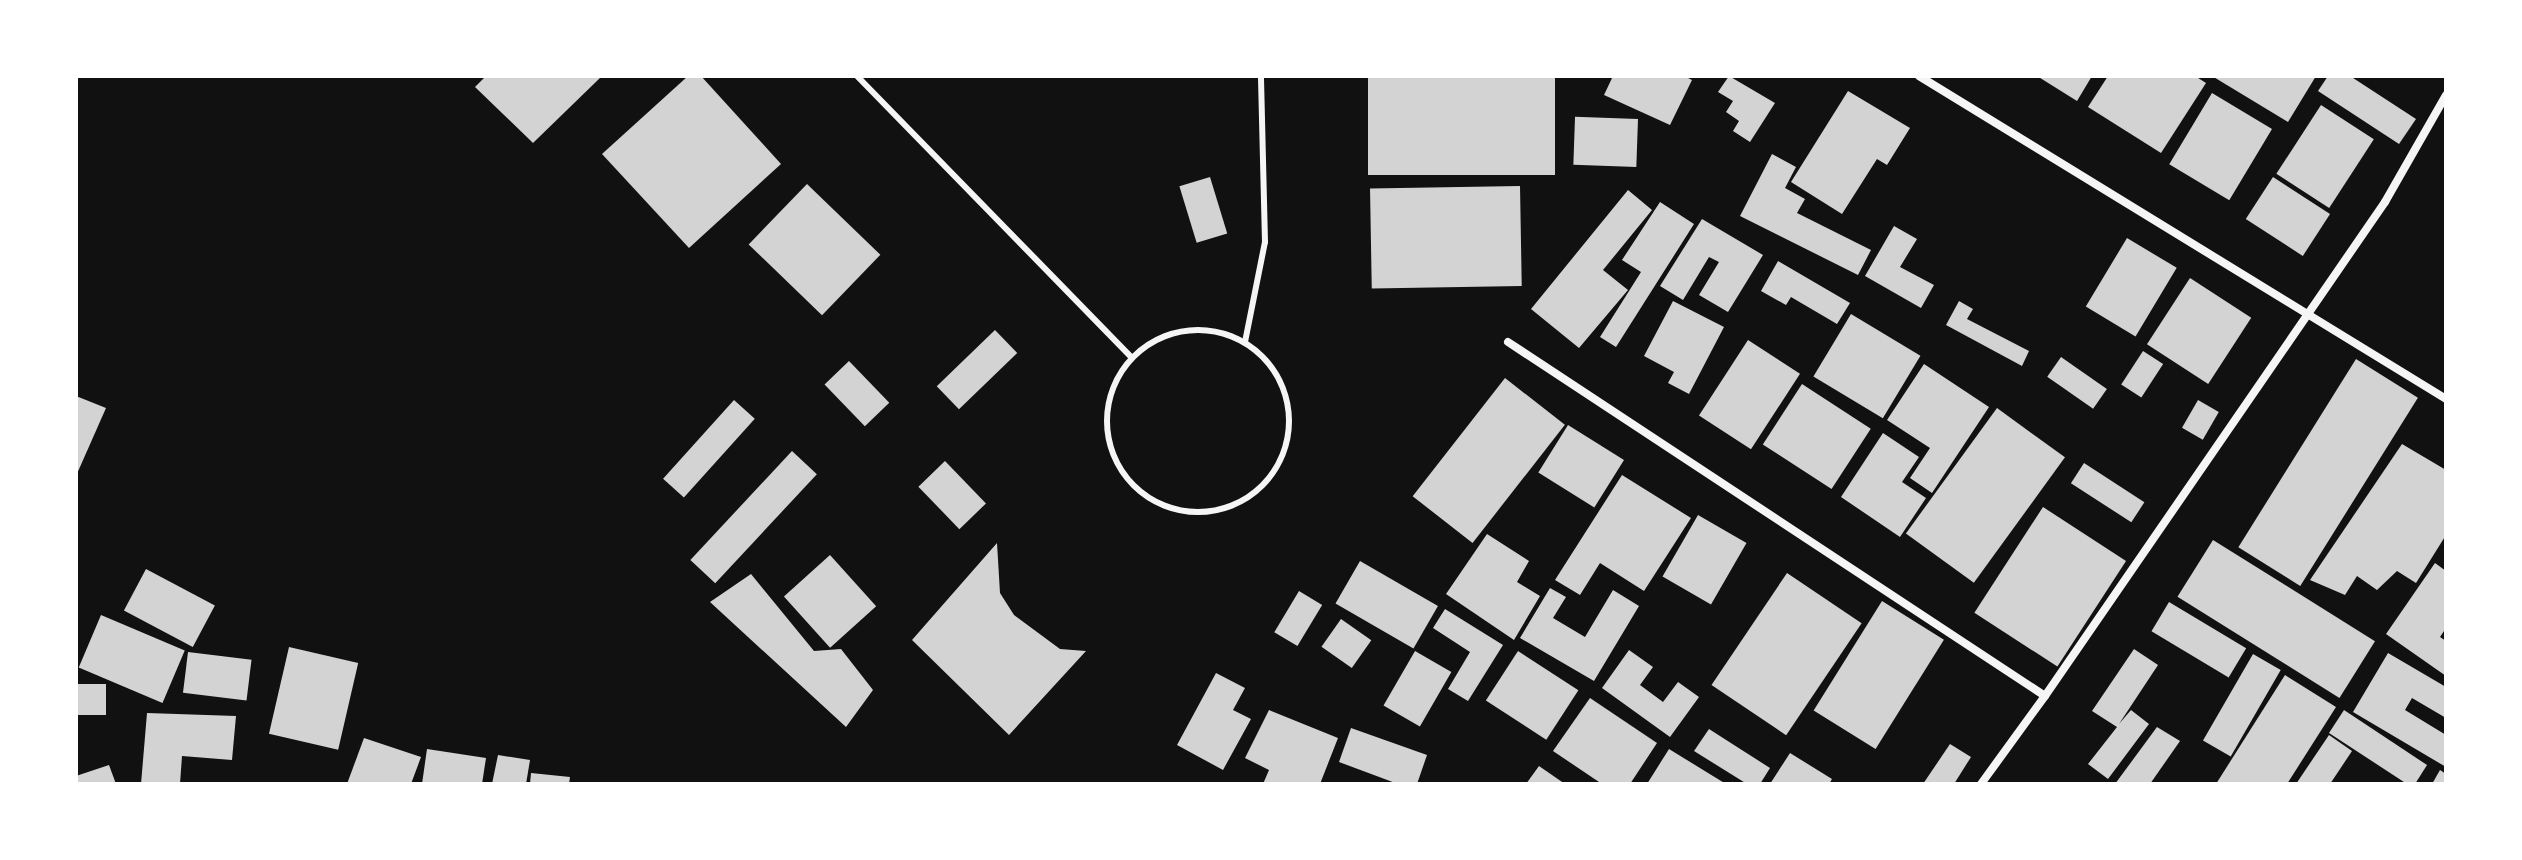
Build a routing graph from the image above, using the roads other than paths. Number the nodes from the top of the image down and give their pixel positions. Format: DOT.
graph roads {
  1 [pos="857,76"];
  2 [pos="1261,76"];
  3 [pos="1919,76"];
  4 [pos="2446,95"];
  5 [pos="2308,314"];
  6 [pos="1245,342"];
  7 [pos="1508,342"];
  8 [pos="1131,357"];
  9 [pos="2446,399"];
  10 [pos="2045,696"];
  11 [pos="1981,784"];
  1 -- 8 [label="lane"];
  2 -- 6 [label="lane"];
  3 -- 5 [label="street"];
  4 -- 5 [label="street"];
  5 -- 9 [label="street"];
  5 -- 10 [label="street"];
  6 -- 8 [label="lane"];
  6 -- 8 [label="lane"];
  7 -- 10 [label="street"];
  10 -- 11 [label="street"];
}
